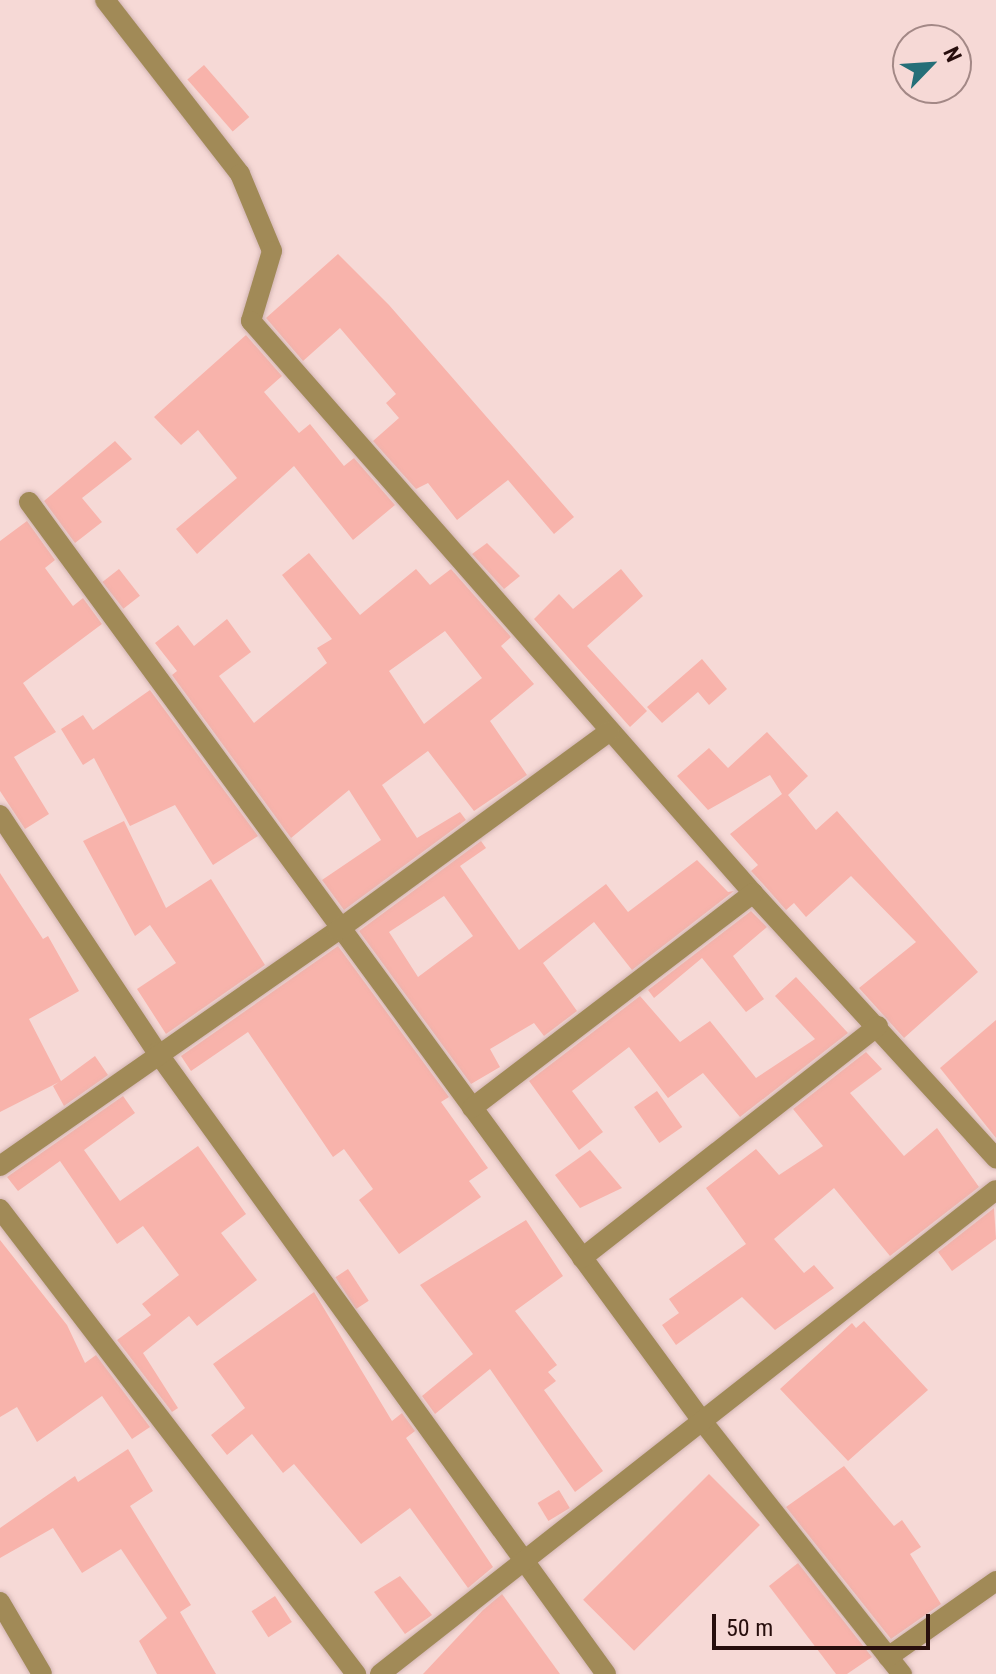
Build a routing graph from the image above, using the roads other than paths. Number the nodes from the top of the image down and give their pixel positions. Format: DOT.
graph roads {
  1 [pos="105,0"];
  2 [pos="29,502"];
  3 [pos="610,731"];
  4 [pos="0,815"];
  5 [pos="753,893"];
  6 [pos="338,930"];
  7 [pos="878,1026"];
  8 [pos="157,1052"];
  9 [pos="472,1108"];
  10 [pos="996,1158"];
  11 [pos="0,1166"];
  12 [pos="996,1190"];
  13 [pos="0,1209"];
  14 [pos="582,1258"];
  15 [pos="702,1421"];
  16 [pos="524,1561"];
  17 [pos="996,1581"];
  18 [pos="0,1602"];
  19 [pos="888,1657"];
  20 [pos="42,1674"];
  21 [pos="356,1674"];
  22 [pos="380,1674"];
  23 [pos="606,1674"];
  24 [pos="902,1674"];
  1 -- 3 [label="street"];
  2 -- 6 [label="street"];
  3 -- 5 [label="street"];
  3 -- 6 [label="street"];
  4 -- 8 [label="street"];
  5 -- 7 [label="street"];
  5 -- 9 [label="street"];
  6 -- 8 [label="street"];
  6 -- 9 [label="street"];
  7 -- 10 [label="street"];
  7 -- 14 [label="street"];
  8 -- 11 [label="street"];
  8 -- 16 [label="street"];
  9 -- 14 [label="street"];
  12 -- 15 [label="street"];
  13 -- 21 [label="street"];
  14 -- 15 [label="street"];
  15 -- 16 [label="street"];
  15 -- 19 [label="street"];
  16 -- 22 [label="street"];
  16 -- 23 [label="street"];
  17 -- 19 [label="street"];
  18 -- 20 [label="street"];
  19 -- 24 [label="street"];
}
